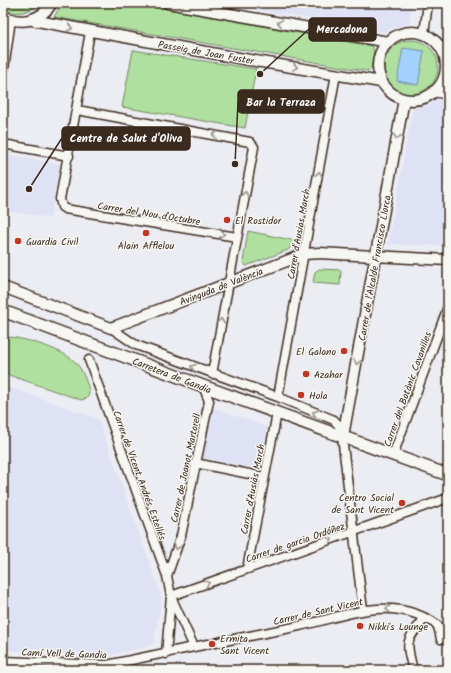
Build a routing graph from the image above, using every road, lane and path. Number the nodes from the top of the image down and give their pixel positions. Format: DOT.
graph roads {
  1 [pos="52,3"];
  2 [pos="168,3"];
  3 [pos="428,3"];
  4 [pos="6,17"];
  5 [pos="32,20"];
  6 [pos="90,32"];
  7 [pos="424,34"];
  8 [pos="388,42"];
  9 [pos="445,53"];
  10 [pos="3,69"];
  11 [pos="336,74"];
  12 [pos="381,82"];
  13 [pos="434,91"];
  14 [pos="448,94"];
  15 [pos="404,99"];
  16 [pos="77,110"];
  17 [pos="3,144"];
  18 [pos="69,156"];
  19 [pos="237,237"];
  20 [pos="305,254"];
  21 [pos="376,256"];
  22 [pos="448,260"];
  23 [pos="228,283"];
  24 [pos="3,287"];
  25 [pos="448,308"];
  26 [pos="3,311"];
  27 [pos="110,328"];
  28 [pos="89,360"];
  29 [pos="212,374"];
  30 [pos="203,386"];
  31 [pos="278,397"];
  32 [pos="278,413"];
  33 [pos="343,429"];
  34 [pos="393,455"];
  35 [pos="195,463"];
  36 [pos="448,475"];
  37 [pos="264,477"];
  38 [pos="448,498"];
  39 [pos="354,532"];
  40 [pos="247,569"];
  41 [pos="167,576"];
  42 [pos="171,596"];
  43 [pos="363,610"];
  44 [pos="425,618"];
  45 [pos="442,639"];
  46 [pos="194,647"];
  47 [pos="166,654"];
  48 [pos="3,661"];
  49 [pos="413,670"];
  1 -- 5 [label="street"];
  8 -- 2 [label="street, one-way"];
  3 -- 7 [label="street"];
  4 -- 5 [label="street, Passeig de Joan Fuster"];
  4 -- 10 [label="street"];
  5 -- 6 [label="street, Passeig de Joan Fuster, one-way"];
  6 -- 11 [label="street, Passeig de Joan Fuster, one-way"];
  6 -- 16 [label="street"];
  7 -- 8 [label="street"];
  7 -- 9 [label="street"];
  8 -- 12 [label="street"];
  9 -- 13 [label="street"];
  11 -- 12 [label="street, Passeig de Joan Fuster"];
  20 -- 11 [label="street, Carrer d'Ausias March, one-way"];
  12 -- 15 [label="street"];
  13 -- 14 [label="street"];
  13 -- 15 [label="street"];
  15 -- 21 [label="street, Carrer de l'Alcalde Francisco Llorca, one-way"];
  16 -- 18 [label="street"];
  19 -- 16 [label="street, one-way"];
  17 -- 18 [label="street"];
  18 -- 19 [label="street, Carrer del Nou d'Octubre, one-way"];
  19 -- 23 [label="street"];
  20 -- 21 [label="street, Avinguda de València"];
  20 -- 23 [label="street, Avinguda de València"];
  20 -- 31 [label="street, Carrer d'Ausias March"];
  21 -- 22 [label="street, Avinguda de València"];
  21 -- 33 [label="street, Carrer de l'Alcalde Francisco Llorca, one-way"];
  23 -- 27 [label="street, Avinguda de València"];
  29 -- 23 [label="street, one-way"];
  24 -- 27 [label="street"];
  25 -- 34 [label="street, Carrer del Botànic Cavanilles"];
  26 -- 30 [label="main road, Carretera de Gandia"];
  29 -- 27 [label="street, Carretera de Gandia, one-way"];
  28 -- 41 [label="street, Carrer de Vicent Andrés Estellés"];
  29 -- 31 [label="street, Carretera de Gandia"];
  30 -- 32 [label="main road, Carretera de Gandia"];
  30 -- 35 [label="street, Carrer de Joanot Martorell"];
  33 -- 31 [label="street, Carretera de Gandia, one-way"];
  32 -- 33 [label="main road, Carretera de Gandia"];
  32 -- 37 [label="street, Carrer d'Ausiàs March"];
  33 -- 34 [label="main road, Carretera de Gandia"];
  33 -- 39 [label="street"];
  34 -- 36 [label="main road, Carretera de Gandia"];
  35 -- 37 [label="street"];
  35 -- 41 [label="street, Carrer de Joanot Martorell, one-way"];
  37 -- 40 [label="street, Carrer d'Ausiàs March"];
  38 -- 39 [label="street, Carrer de garcia Ordóñez"];
  40 -- 39 [label="street, Carrer de garcia Ordóñez, one-way"];
  39 -- 43 [label="street"];
  42 -- 40 [label="street, Carrer de garcia Ordóñez, one-way"];
  41 -- 42 [label="street, Carrer de Vicent Andrés Estellés"];
  42 -- 46 [label="street, Carrer de Vicent Andrés Estellés"];
  42 -- 47 [label="street, Carrer de Vicent Andrés Estellés"];
  44 -- 43 [label="street, Carrer de Sant Vicent, one-way"];
  43 -- 46 [label="street, Carrer de Sant Vicent"];
  44 -- 45 [label="street"];
  44 -- 49 [label="street"];
  46 -- 47 [label="street, Camí Vell de Gandia"];
  47 -- 48 [label="street, Camí Vell de Gandia"];
}
